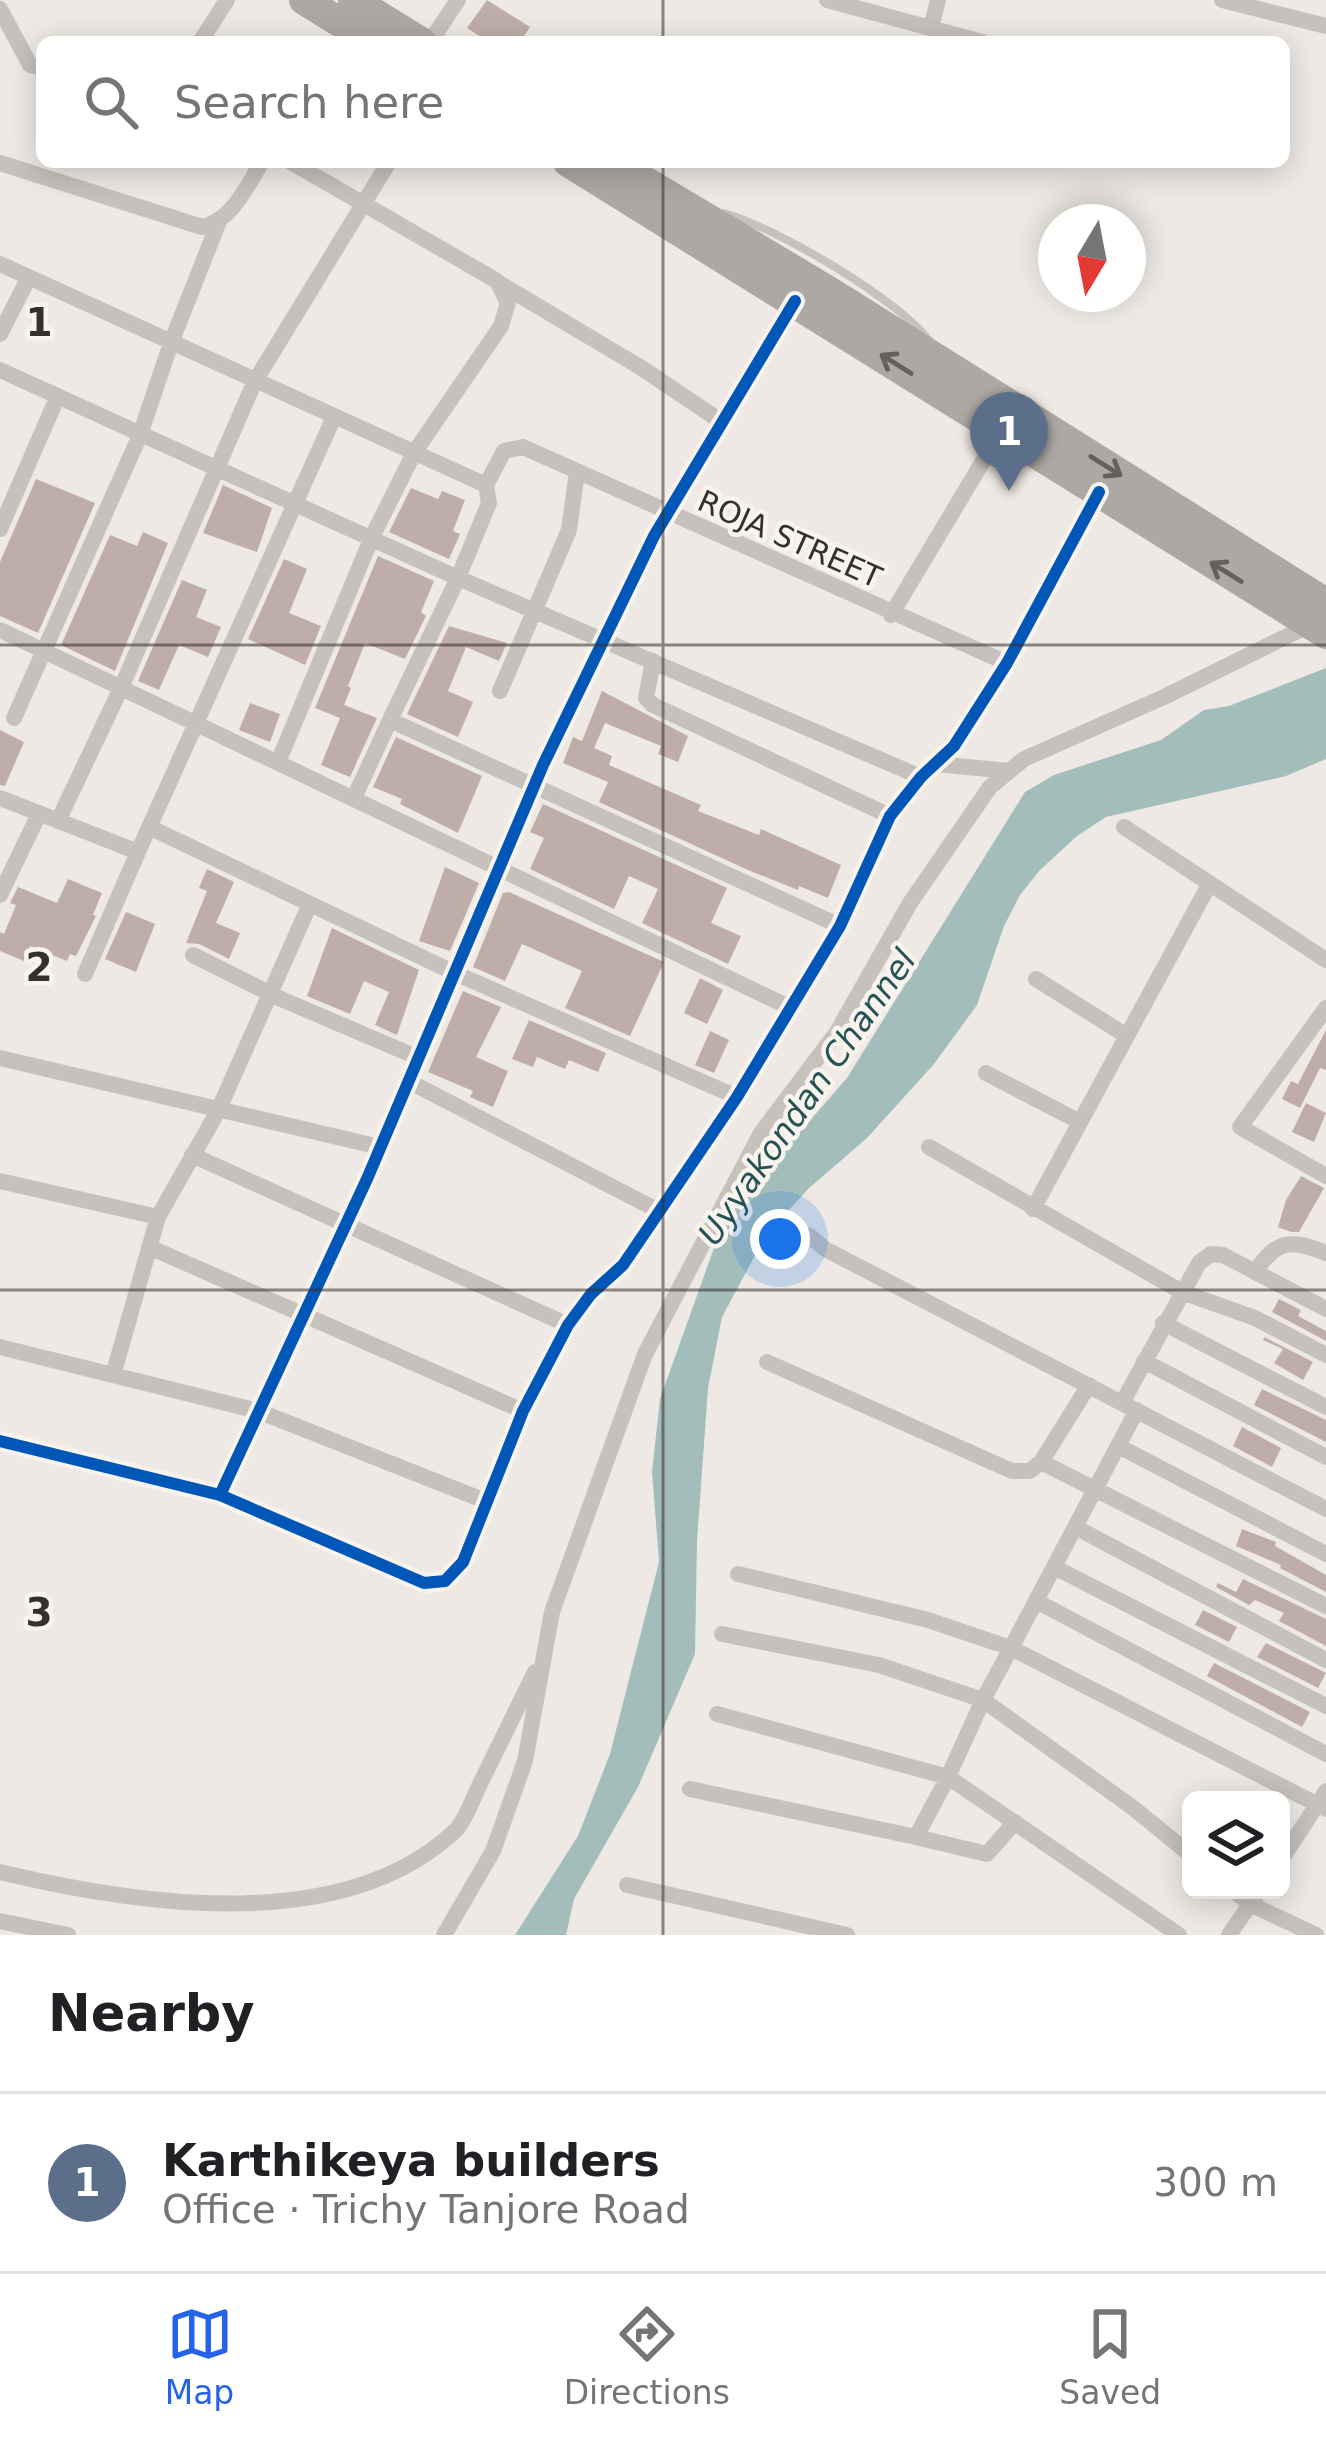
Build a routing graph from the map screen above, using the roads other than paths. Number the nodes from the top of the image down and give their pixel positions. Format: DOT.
graph roads {
  1 [pos="227,0"];
  2 [pos="304,0"];
  3 [pos="353,0"];
  4 [pos="458,0"];
  5 [pos="826,0"];
  6 [pos="938,0"];
  7 [pos="1222,0"];
  8 [pos="1306,0"];
  9 [pos="0,9"];
  10 [pos="1298,19"];
  11 [pos="1326,26"];
  12 [pos="931,28"];
  13 [pos="204,36"];
  14 [pos="362,36"];
  15 [pos="416,36"];
  16 [pos="431,36"];
  17 [pos="960,36"];
  18 [pos="36,66"];
  19 [pos="0,163"];
  20 [pos="258,168"];
  21 [pos="302,168"];
  22 [pos="385,168"];
  23 [pos="578,168"];
  24 [pos="622,168"];
  25 [pos="365,203"];
  26 [pos="218,224"];
  27 [pos="0,264"];
  28 [pos="29,277"];
  29 [pos="497,281"];
  30 [pos="795,302"];
  31 [pos="0,334"];
  32 [pos="171,343"];
  33 [pos="0,370"];
  34 [pos="255,381"];
  35 [pos="57,398"];
  36 [pos="334,417"];
  37 [pos="722,422"];
  38 [pos="1001,431"];
  39 [pos="140,435"];
  40 [pos="413,453"];
  41 [pos="216,470"];
  42 [pos="577,472"];
  43 [pos="486,485"];
  44 [pos="1099,492"];
  45 [pos="293,505"];
  46 [pos="667,513"];
  47 [pos="2,518"];
  48 [pos="372,537"];
  49 [pos="458,578"];
  50 [pos="536,611"];
  51 [pos="891,615"];
  52 [pos="1322,619"];
  53 [pos="0,630"];
  54 [pos="603,640"];
  55 [pos="42,650"];
  56 [pos="653,661"];
  57 [pos="1006,663"];
  58 [pos="122,688"];
  59 [pos="500,692"];
  60 [pos="14,718"];
  61 [pos="390,720"];
  62 [pos="196,724"];
  63 [pos="280,760"];
  64 [pos="935,764"];
  65 [pos="1009,771"];
  66 [pos="921,777"];
  67 [pos="534,786"];
  68 [pos="0,798"];
  69 [pos="354,798"];
  70 [pos="39,814"];
  71 [pos="890,816"];
  72 [pos="58,821"];
  73 [pos="1124,826"];
  74 [pos="149,827"];
  75 [pos="138,852"];
  76 [pos="499,871"];
  77 [pos="1210,883"];
  78 [pos="0,895"];
  79 [pos="309,906"];
  80 [pos="840,926"];
  81 [pos="193,955"];
  82 [pos="1326,960"];
  83 [pos="85,974"];
  84 [pos="457,974"];
  85 [pos="1036,980"];
  86 [pos="270,993"];
  87 [pos="791,1008"];
  88 [pos="1326,1008"];
  89 [pos="1127,1036"];
  90 [pos="0,1058"];
  91 [pos="418,1058"];
  92 [pos="986,1073"];
  93 [pos="409,1081"];
  94 [pos="737,1097"];
  95 [pos="218,1111"];
  96 [pos="1080,1122"];
  97 [pos="380,1147"];
  98 [pos="929,1147"];
  99 [pos="192,1155"];
  100 [pos="1326,1176"];
  101 [pos="0,1181"];
  102 [pos="1033,1209"];
  103 [pos="662,1212"];
  104 [pos="158,1216"];
  105 [pos="345,1227"];
  106 [pos="810,1236"];
  107 [pos="149,1247"];
  108 [pos="1326,1253"];
  109 [pos="1255,1272"];
  110 [pos="1182,1292"];
  111 [pos="1326,1309"];
  112 [pos="302,1315"];
  113 [pos="1163,1323"];
  114 [pos="568,1324"];
  115 [pos="0,1347"];
  116 [pos="1326,1355"];
  117 [pos="1144,1361"];
  118 [pos="767,1362"];
  119 [pos="113,1375"];
  120 [pos="1089,1385"];
  121 [pos="1130,1406"];
  122 [pos="1326,1407"];
  123 [pos="258,1411"];
  124 [pos="523,1411"];
  125 [pos="0,1441"];
  126 [pos="1118,1446"];
  127 [pos="1326,1457"];
  128 [pos="1041,1462"];
  129 [pos="1095,1488"];
  130 [pos="220,1495"];
  131 [pos="488,1502"];
  132 [pos="1326,1509"];
  133 [pos="1075,1527"];
  134 [pos="1326,1554"];
  135 [pos="1054,1568"];
  136 [pos="738,1574"];
  137 [pos="1036,1601"];
  138 [pos="1326,1606"];
  139 [pos="722,1634"];
  140 [pos="1011,1648"];
  141 [pos="546,1650"];
  142 [pos="1326,1660"];
  143 [pos="983,1700"];
  144 [pos="1326,1706"];
  145 [pos="717,1714"];
  146 [pos="1326,1754"];
  147 [pos="948,1777"];
  148 [pos="689,1789"];
  149 [pos="1324,1802"];
  150 [pos="1015,1822"];
  151 [pos="916,1837"];
  152 [pos="1182,1848"];
  153 [pos="1290,1848"];
  154 [pos="0,1871"];
  155 [pos="627,1885"];
  156 [pos="1254,1899"];
  157 [pos="1258,1899"];
  158 [pos="0,1921"];
  159 [pos="68,1935"];
  160 [pos="444,1935"];
  161 [pos="847,1935"];
  162 [pos="1179,1935"];
  163 [pos="1229,1935"];
  164 [pos="1316,1935"];
  1 -- 13 [label="street"];
  2 -- 14 [label="highway"];
  3 -- 15 [label="highway"];
  4 -- 16 [label="street"];
  5 -- 12 [label="street"];
  6 -- 12 [label="street"];
  7 -- 10 [label="street"];
  8 -- 10 [label="street"];
  9 -- 18 [label="street"];
  10 -- 11 [label="street"];
  12 -- 17 [label="street"];
  19 -- 26 [label="street"];
  20 -- 26 [label="street"];
  21 -- 25 [label="street"];
  22 -- 25 [label="street"];
  23 -- 30 [label="highway"];
  24 -- 52 [label="highway, one-way"];
  25 -- 29 [label="street"];
  25 -- 34 [label="street"];
  26 -- 32 [label="street"];
  27 -- 28 [label="street"];
  28 -- 31 [label="street"];
  28 -- 32 [label="street"];
  29 -- 37 [label="street"];
  29 -- 40 [label="street"];
  30 -- 37 [label="street"];
  38 -- 30 [label="highway, one-way"];
  32 -- 34 [label="street"];
  32 -- 39 [label="street"];
  33 -- 35 [label="street"];
  34 -- 36 [label="street"];
  34 -- 41 [label="street"];
  35 -- 39 [label="street"];
  35 -- 47 [label="street"];
  36 -- 40 [label="street"];
  36 -- 45 [label="street"];
  37 -- 46 [label="street"];
  38 -- 44 [label="highway"];
  38 -- 51 [label="street"];
  39 -- 41 [label="street"];
  39 -- 55 [label="street"];
  40 -- 43 [label="street"];
  40 -- 48 [label="street"];
  41 -- 45 [label="street"];
  41 -- 58 [label="street"];
  42 -- 43 [label="street, ROJA STREET"];
  42 -- 46 [label="street, ROJA STREET"];
  42 -- 50 [label="street"];
  43 -- 49 [label="street"];
  52 -- 44 [label="highway, one-way"];
  44 -- 57 [label="street"];
  45 -- 48 [label="street"];
  45 -- 62 [label="street"];
  46 -- 51 [label="street, ROJA STREET"];
  46 -- 54 [label="street"];
  48 -- 49 [label="street"];
  48 -- 63 [label="street"];
  49 -- 50 [label="street"];
  49 -- 61 [label="street"];
  50 -- 54 [label="street"];
  50 -- 59 [label="street"];
  51 -- 57 [label="street, ROJA STREET"];
  52 -- 65 [label="street"];
  53 -- 55 [label="street"];
  54 -- 56 [label="street"];
  54 -- 67 [label="street"];
  55 -- 58 [label="street"];
  55 -- 60 [label="street"];
  56 -- 66 [label="street"];
  56 -- 71 [label="street"];
  57 -- 64 [label="street"];
  58 -- 62 [label="street"];
  58 -- 72 [label="street"];
  61 -- 67 [label="street"];
  61 -- 69 [label="street"];
  62 -- 63 [label="street"];
  62 -- 74 [label="street"];
  63 -- 69 [label="street"];
  64 -- 65 [label="street"];
  64 -- 66 [label="street"];
  65 -- 141 [label="street"];
  66 -- 71 [label="street"];
  67 -- 76 [label="street"];
  67 -- 80 [label="street"];
  68 -- 70 [label="street"];
  69 -- 76 [label="street"];
  70 -- 72 [label="street"];
  70 -- 78 [label="street"];
  71 -- 80 [label="street"];
  72 -- 75 [label="street"];
  73 -- 77 [label="street"];
  74 -- 75 [label="street"];
  74 -- 79 [label="street"];
  75 -- 83 [label="street"];
  76 -- 84 [label="street"];
  76 -- 87 [label="street"];
  77 -- 82 [label="street"];
  77 -- 89 [label="street"];
  79 -- 84 [label="street"];
  79 -- 86 [label="street"];
  80 -- 87 [label="street"];
  81 -- 86 [label="street"];
  84 -- 91 [label="street"];
  84 -- 94 [label="street"];
  85 -- 89 [label="street"];
  86 -- 91 [label="street"];
  86 -- 95 [label="street"];
  87 -- 94 [label="street"];
  88 -- 100 [label="street"];
  89 -- 96 [label="street"];
  90 -- 95 [label="street"];
  91 -- 93 [label="street"];
  92 -- 96 [label="street"];
  93 -- 97 [label="street"];
  93 -- 103 [label="street"];
  94 -- 103 [label="street"];
  95 -- 97 [label="street"];
  95 -- 99 [label="street"];
  96 -- 102 [label="street"];
  97 -- 105 [label="street"];
  98 -- 102 [label="street"];
  99 -- 104 [label="street"];
  99 -- 105 [label="street"];
  101 -- 104 [label="street"];
  102 -- 110 [label="street"];
  103 -- 114 [label="street"];
  104 -- 107 [label="street"];
  105 -- 112 [label="street"];
  105 -- 114 [label="street"];
  106 -- 120 [label="street"];
  107 -- 112 [label="street"];
  107 -- 119 [label="street"];
  108 -- 109 [label="street"];
  109 -- 110 [label="street"];
  109 -- 111 [label="street"];
  110 -- 113 [label="street"];
  110 -- 116 [label="street"];
  112 -- 123 [label="street"];
  112 -- 124 [label="street"];
  113 -- 117 [label="street"];
  113 -- 122 [label="street"];
  114 -- 124 [label="street"];
  115 -- 119 [label="street"];
  117 -- 121 [label="street"];
  117 -- 127 [label="street"];
  118 -- 128 [label="street"];
  119 -- 123 [label="street"];
  120 -- 121 [label="street"];
  120 -- 128 [label="street"];
  121 -- 126 [label="street"];
  121 -- 132 [label="street"];
  123 -- 130 [label="street"];
  123 -- 131 [label="street"];
  124 -- 131 [label="street"];
  125 -- 130 [label="street"];
  126 -- 129 [label="street"];
  126 -- 134 [label="street"];
  128 -- 129 [label="street"];
  129 -- 133 [label="street"];
  129 -- 138 [label="street"];
  130 -- 131 [label="street"];
  133 -- 135 [label="street"];
  133 -- 142 [label="street"];
  135 -- 137 [label="street"];
  135 -- 144 [label="street"];
  136 -- 140 [label="street"];
  137 -- 140 [label="street"];
  137 -- 146 [label="street"];
  139 -- 143 [label="street"];
  140 -- 143 [label="street"];
  140 -- 149 [label="street"];
  141 -- 154 [label="street"];
  141 -- 160 [label="street"];
  143 -- 147 [label="street"];
  143 -- 152 [label="street"];
  145 -- 147 [label="street"];
  147 -- 150 [label="street"];
  147 -- 151 [label="street"];
  148 -- 151 [label="street"];
  149 -- 153 [label="street"];
  150 -- 151 [label="street"];
  150 -- 162 [label="street"];
  155 -- 161 [label="street"];
  156 -- 163 [label="street"];
  157 -- 164 [label="street"];
  158 -- 159 [label="street"];
}
